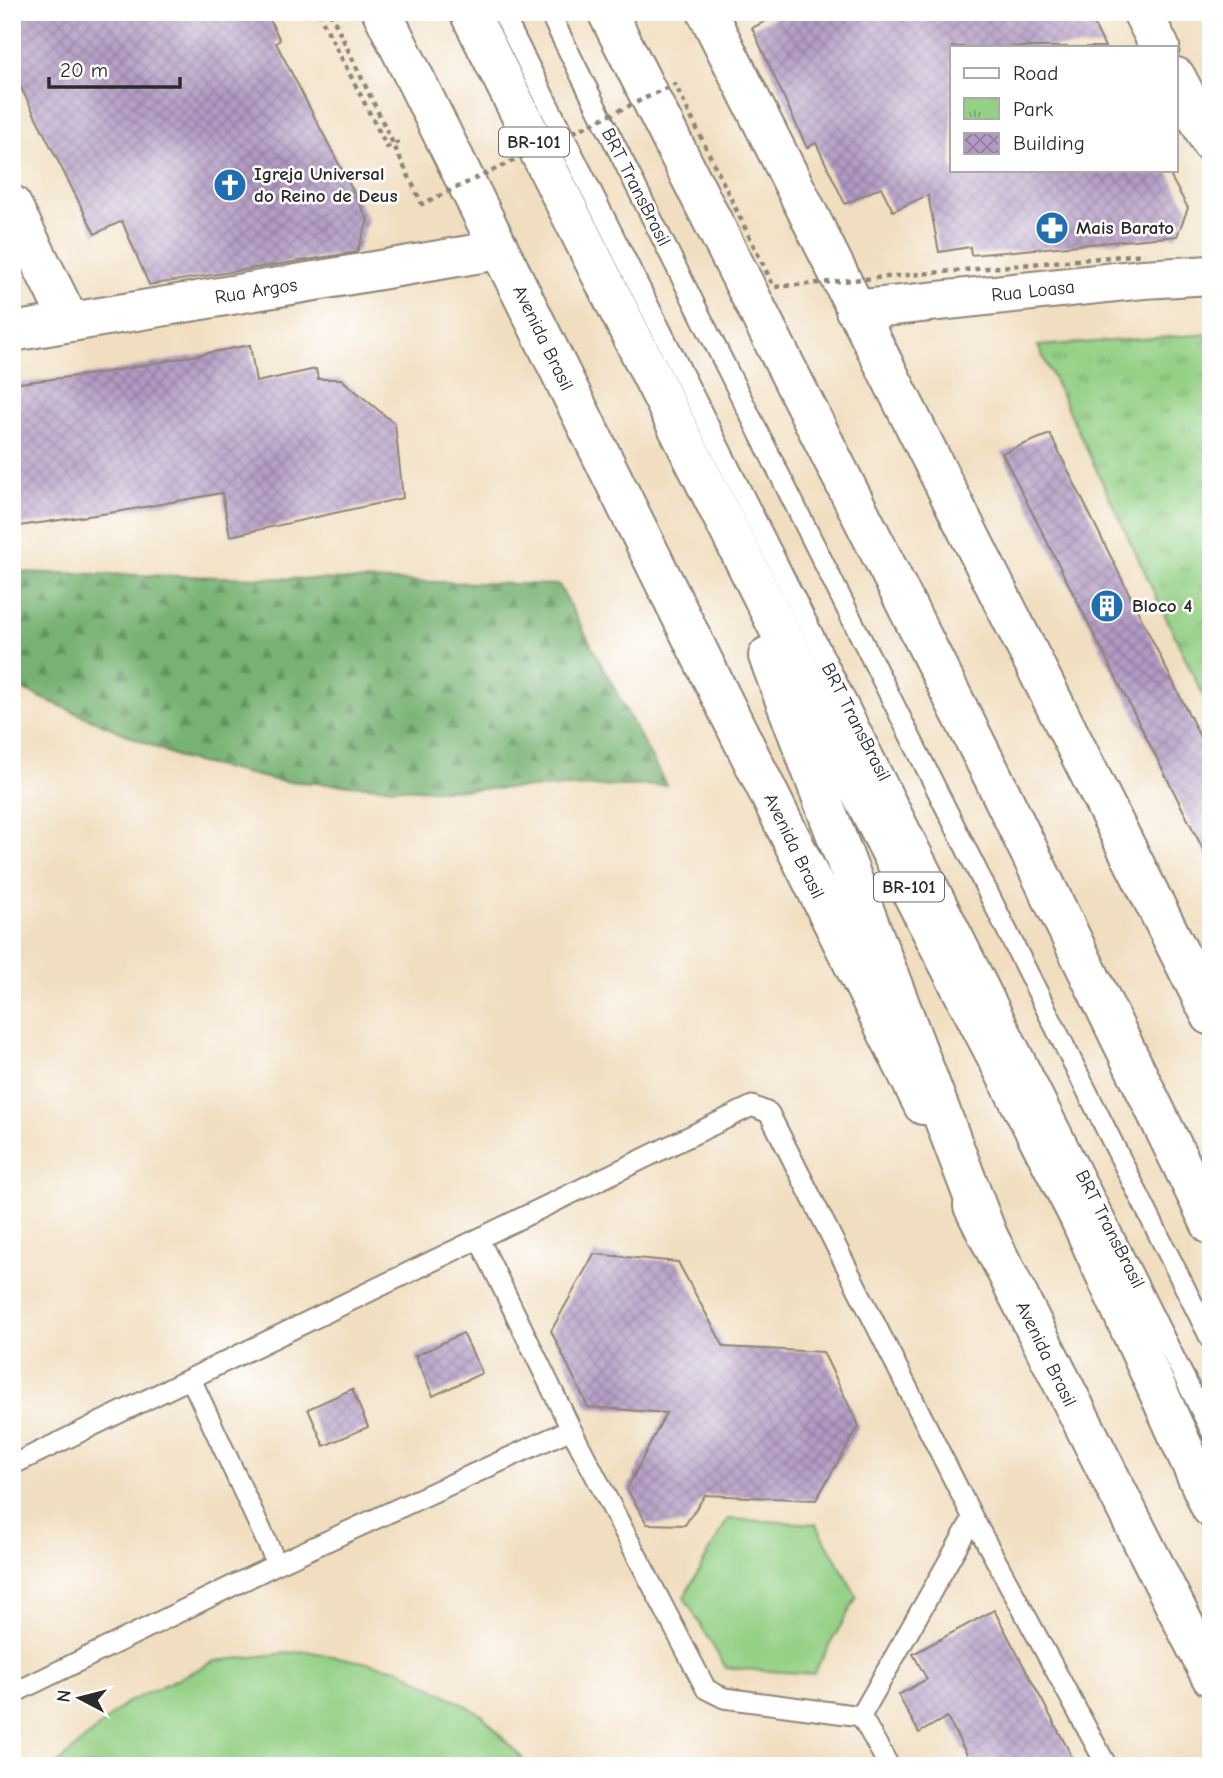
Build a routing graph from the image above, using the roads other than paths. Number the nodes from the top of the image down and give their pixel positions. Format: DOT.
graph roads {
  1 [pos="382,12"];
  2 [pos="469,12"];
  3 [pos="502,12"];
  4 [pos="549,12"];
  5 [pos="607,12"];
  6 [pos="707,12"];
  7 [pos="1142,12"];
  8 [pos="1159,46"];
  9 [pos="1178,81"];
  10 [pos="1211,143"];
  11 [pos="12,205"];
  12 [pos="499,250"];
  13 [pos="1211,275"];
  14 [pos="855,310"];
  15 [pos="70,322"];
  16 [pos="12,332"];
  17 [pos="695,461"];
  18 [pos="1211,1016"];
  19 [pos="1211,1225"];
  20 [pos="988,1236"];
  21 [pos="479,1239"];
  22 [pos="1211,1340"];
  23 [pos="191,1378"];
  24 [pos="571,1429"];
  25 [pos="1211,1431"];
  26 [pos="12,1465"];
  27 [pos="1211,1508"];
  28 [pos="973,1518"];
  29 [pos="277,1564"];
  30 [pos="1211,1677"];
  31 [pos="12,1694"];
  32 [pos="860,1716"];
  33 [pos="889,1766"];
  34 [pos="1107,1766"];
  1 -- 12 [label="main road, Avenida Brasil"];
  2 -- 17 [label="main road, BR-101"];
  3 -- 25 [label="lane, BRT TransBrasil"];
  4 -- 22 [label="lane, BRT TransBrasil"];
  5 -- 19 [label="main road"];
  6 -- 14 [label="main road"];
  7 -- 8 [label="main road"];
  9 -- 10 [label="main road"];
  11 -- 15 [label="main road"];
  12 -- 15 [label="main road, Rua Argos"];
  12 -- 20 [label="main road, Avenida Brasil"];
  13 -- 14 [label="main road, Rua Loasa"];
  14 -- 18 [label="main road"];
  15 -- 16 [label="main road, Rua Argos"];
  17 -- 20 [label="main road"];
  17 -- 27 [label="main road, BR-101"];
  20 -- 30 [label="main road, Avenida Brasil"];
  21 -- 23 [label="lane"];
  21 -- 24 [label="lane"];
  21 -- 28 [label="lane"];
  23 -- 26 [label="lane"];
  23 -- 29 [label="lane"];
  24 -- 29 [label="lane"];
  24 -- 32 [label="lane"];
  28 -- 32 [label="lane"];
  28 -- 34 [label="lane"];
  29 -- 31 [label="lane"];
  32 -- 33 [label="lane"];
}
